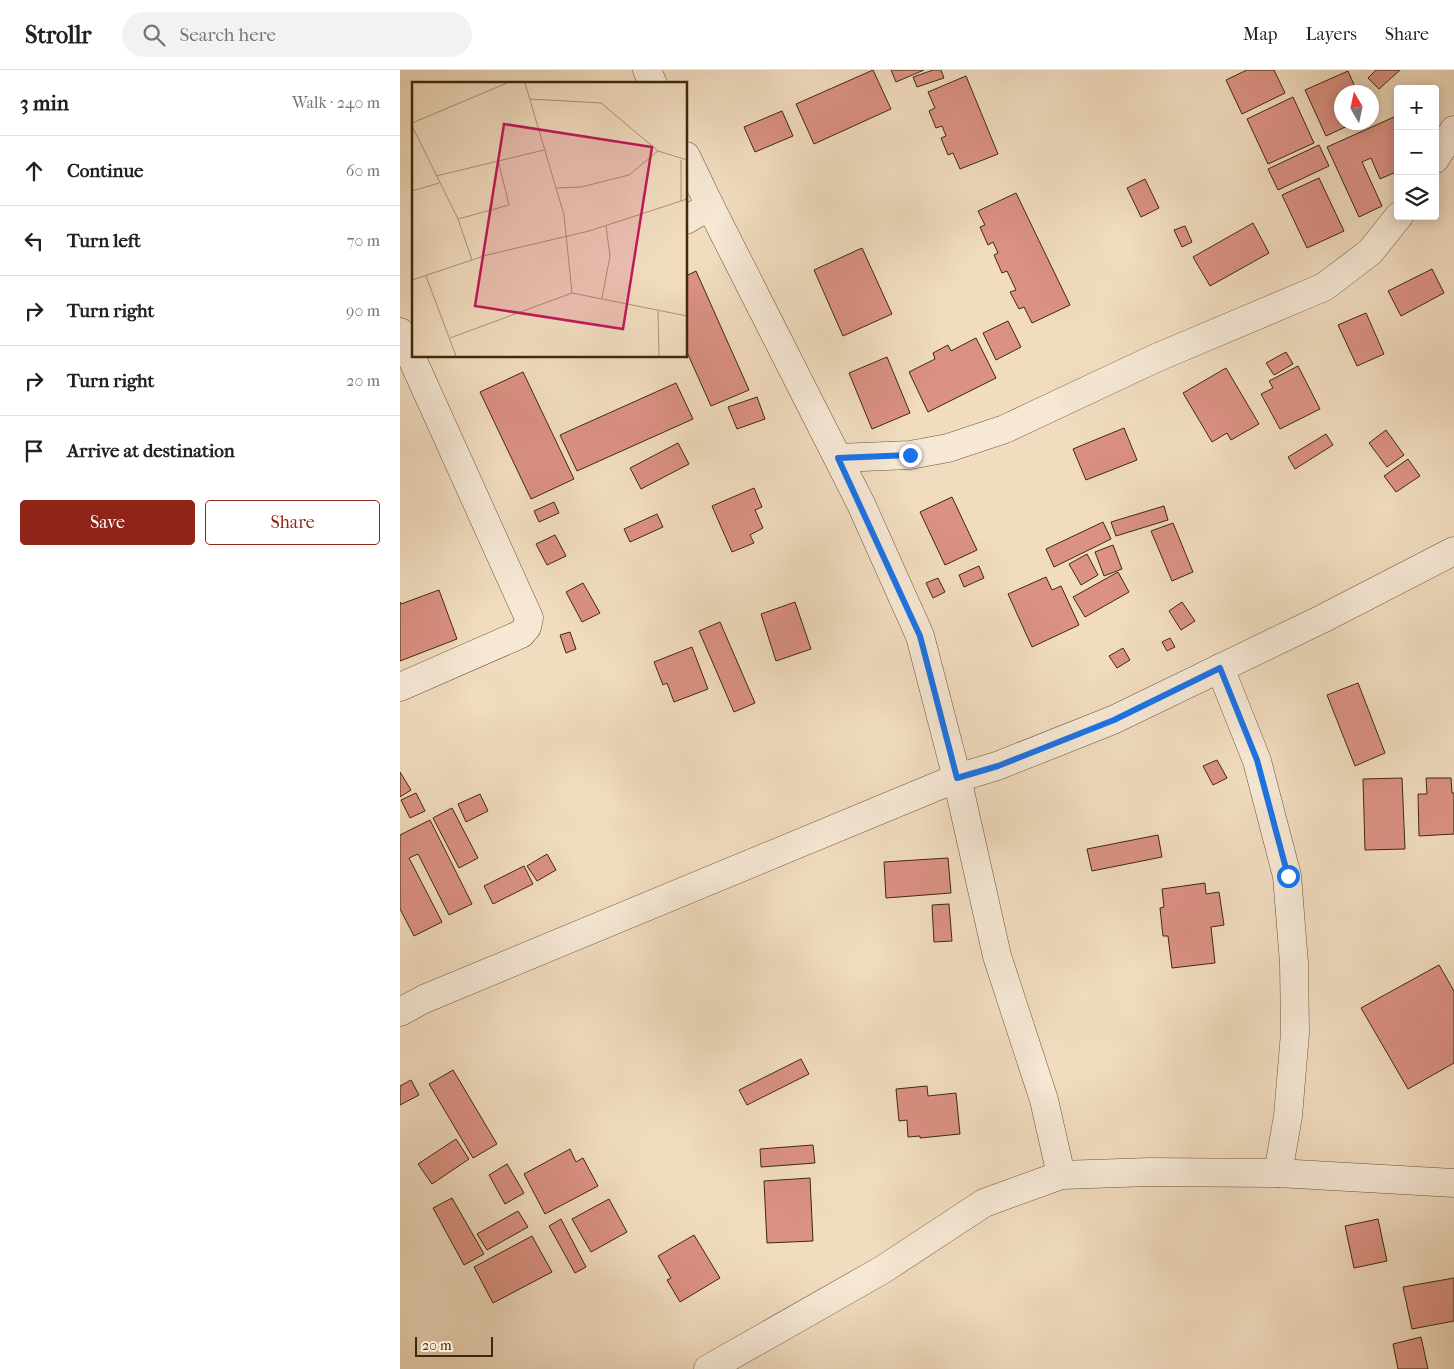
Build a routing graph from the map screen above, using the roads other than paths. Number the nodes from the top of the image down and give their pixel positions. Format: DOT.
graph roads {
  1 [pos="647,70"];
  2 [pos="652,82"];
  3 [pos="1454,130"];
  4 [pos="1439,153"];
  5 [pos="688,160"];
  6 [pos="710,206"];
  7 [pos="688,219"];
  8 [pos="1396,220"];
  9 [pos="400,332"];
  10 [pos="838,458"];
  11 [pos="1454,551"];
  12 [pos="1220,668"];
  13 [pos="400,687"];
  14 [pos="957,778"];
  15 [pos="400,1012"];
  16 [pos="1278,1173"];
  17 [pos="1062,1175"];
  18 [pos="1454,1183"];
  19 [pos="708,1369"];
  1 -- 2 [label="street"];
  3 -- 4 [label="street"];
  5 -- 6 [label="street"];
  6 -- 7 [label="street"];
  6 -- 10 [label="street"];
  8 -- 10 [label="street"];
  9 -- 13 [label="street"];
  10 -- 14 [label="street"];
  11 -- 12 [label="street"];
  12 -- 14 [label="street"];
  12 -- 16 [label="street"];
  14 -- 15 [label="street"];
  14 -- 17 [label="street"];
  16 -- 17 [label="street"];
  16 -- 18 [label="street"];
  17 -- 19 [label="street"];
}
